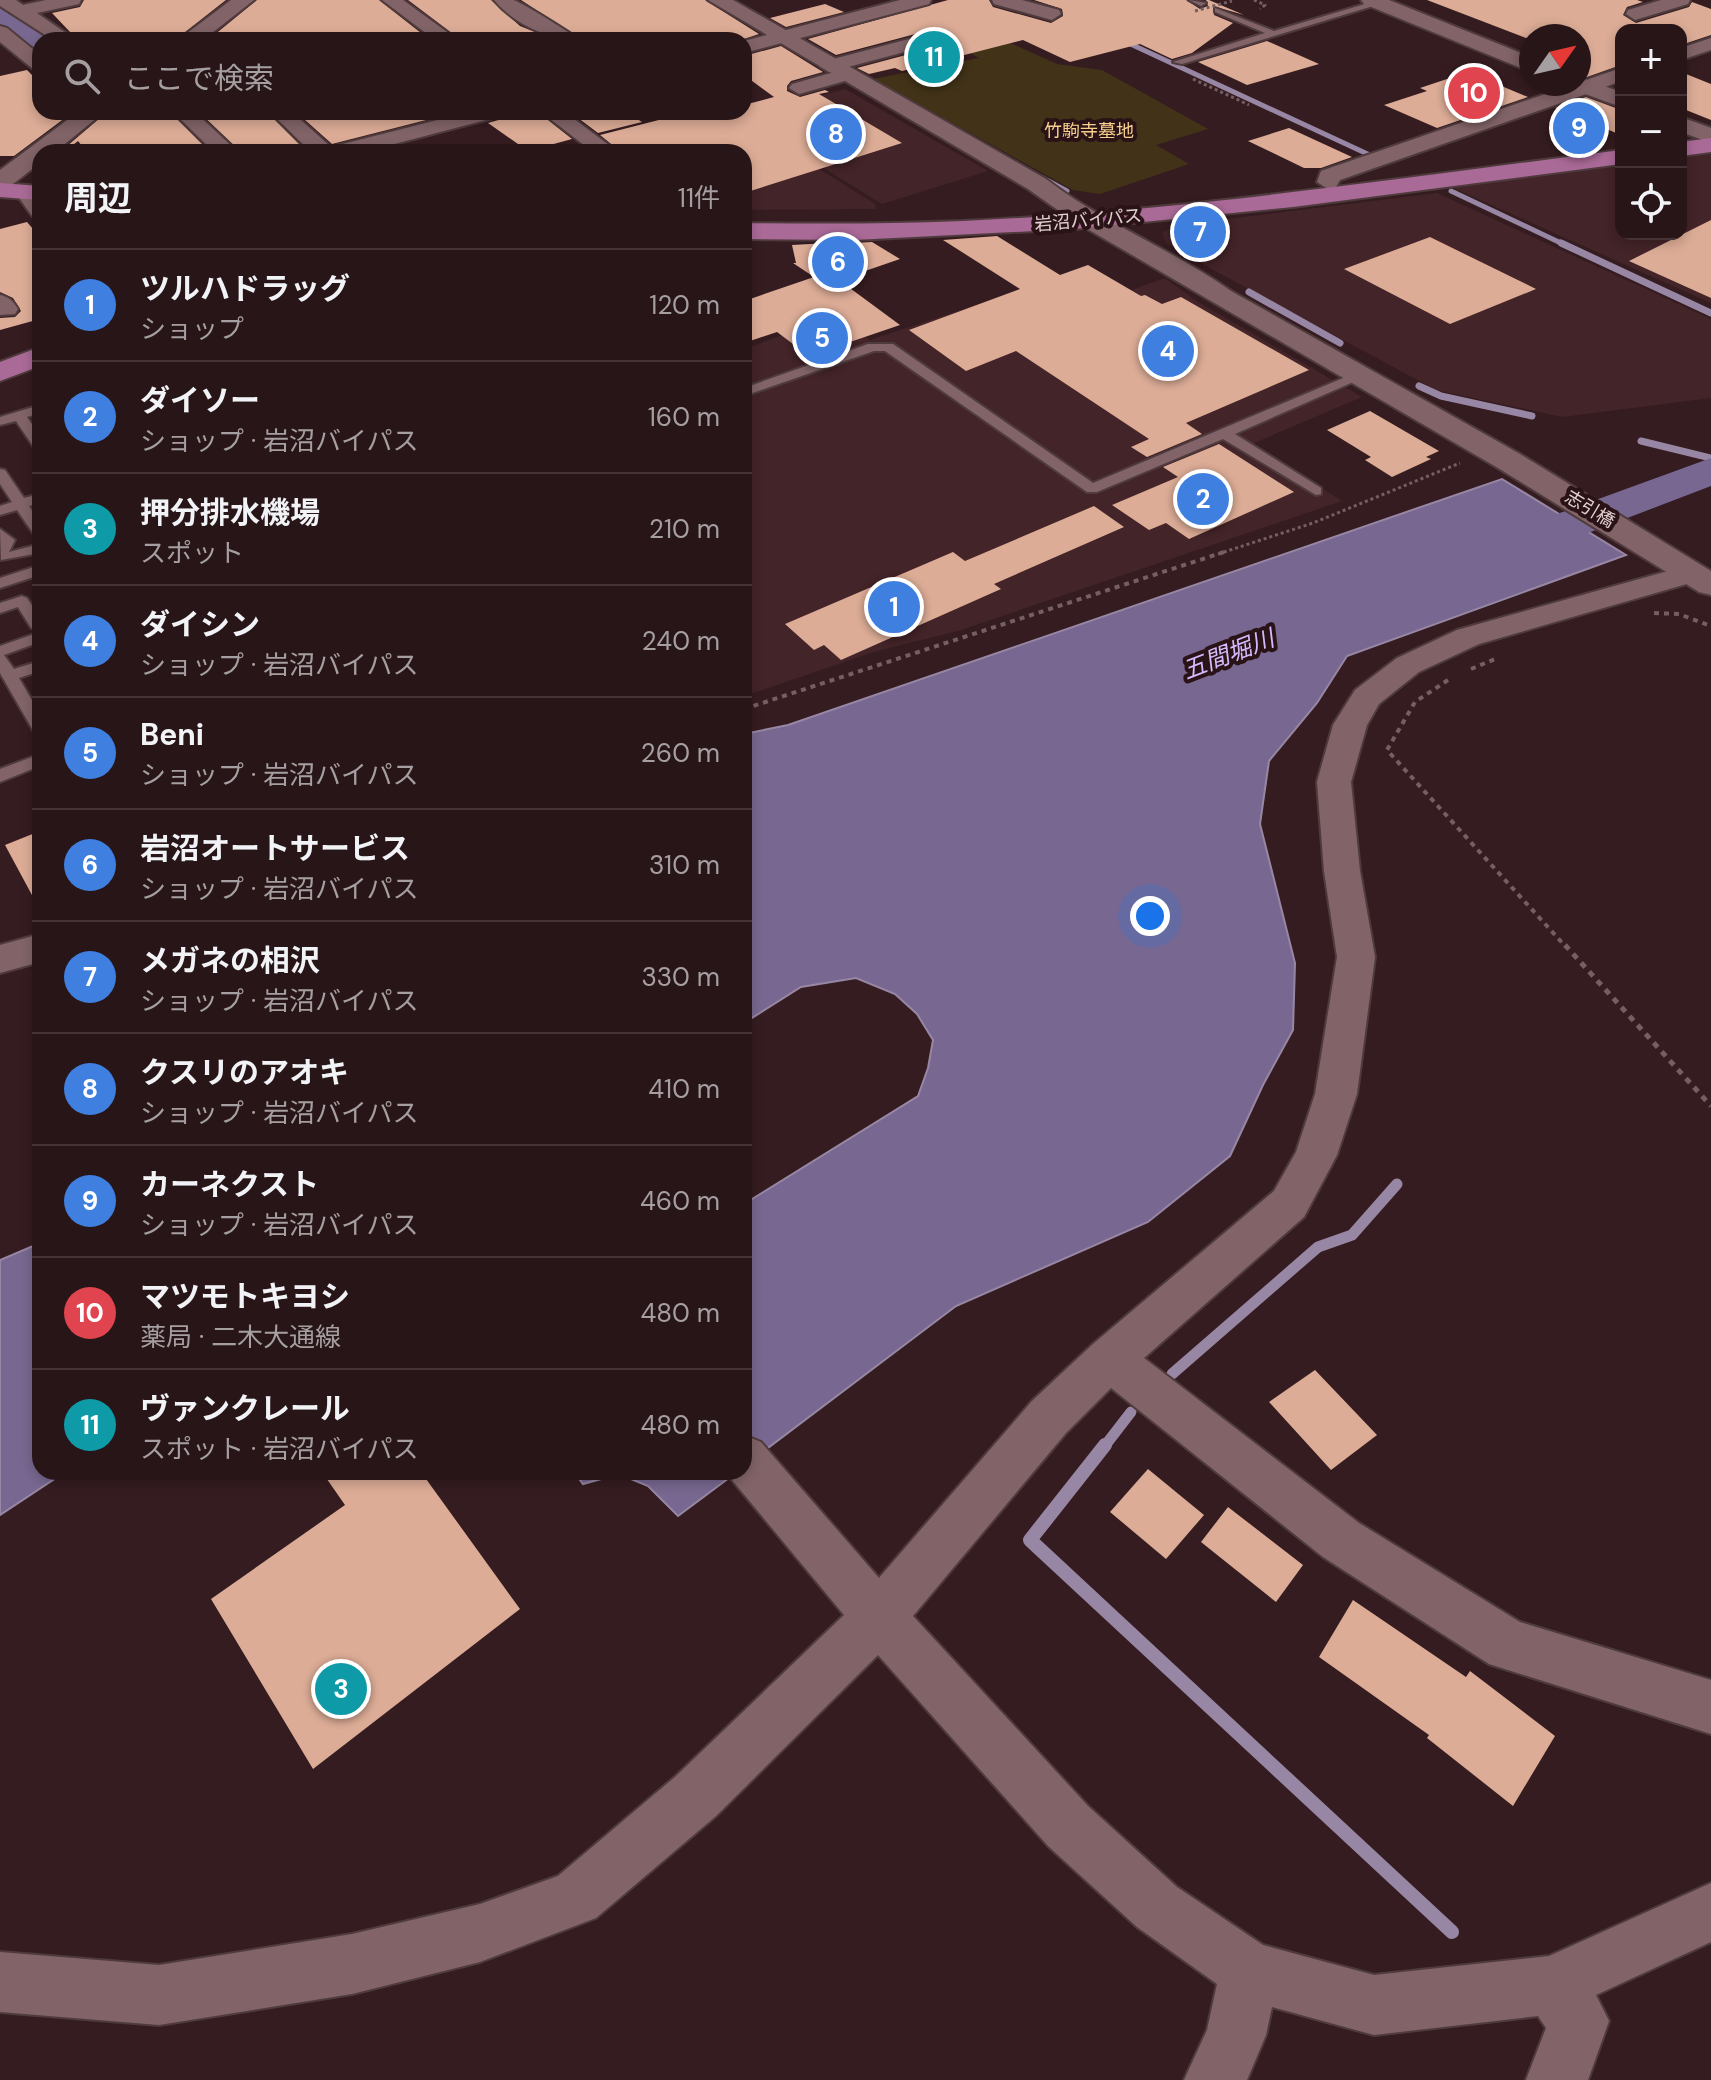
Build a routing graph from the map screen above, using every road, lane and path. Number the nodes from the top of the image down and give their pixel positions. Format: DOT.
graph roads {
  1 [pos="72,0"];
  2 [pos="244,0"];
  3 [pos="391,0"];
  4 [pos="503,0"];
  5 [pos="718,0"];
  6 [pos="862,0"];
  7 [pos="922,0"];
  8 [pos="1001,0"];
  9 [pos="1681,0"];
  10 [pos="1232,1"];
  11 [pos="1375,1"];
  12 [pos="1197,4"];
  13 [pos="11,6"];
  14 [pos="1218,10"];
  15 [pos="1052,14"];
  16 [pos="1635,14"];
  17 [pos="849,18"];
  18 [pos="0,32"];
  19 [pos="53,32"];
  20 [pos="200,32"];
  21 [pos="437,32"];
  22 [pos="558,32"];
  23 [pos="1272,33"];
  24 [pos="786,36"];
  25 [pos="924,41"];
  26 [pos="1711,44"];
  27 [pos="752,45"];
  28 [pos="1687,52"];
  29 [pos="32,58"];
  30 [pos="1519,60"];
  31 [pos="32,61"];
  32 [pos="11,62"];
  33 [pos="1178,62"];
  34 [pos="838,67"];
  35 [pos="1615,76"];
  36 [pos="1193,79"];
  37 [pos="1591,84"];
  38 [pos="799,88"];
  39 [pos="1591,89"];
  40 [pos="1556,96"];
  41 [pos="1615,98"];
  42 [pos="1249,105"];
  43 [pos="80,120"];
  44 [pos="192,120"];
  45 [pos="289,120"];
  46 [pos="387,120"];
  47 [pos="461,120"];
  48 [pos="562,120"];
  49 [pos="1687,127"];
  50 [pos="404,134"];
  51 [pos="1687,137"];
  52 [pos="1710,137"];
  53 [pos="58,144"];
  54 [pos="218,144"];
  55 [pos="315,144"];
  56 [pos="367,144"];
  57 [pos="595,144"];
  58 [pos="1615,145"];
  59 [pos="1687,147"];
  60 [pos="1615,158"];
  61 [pos="1328,182"];
  62 [pos="1084,215"];
  63 [pos="752,222"];
  64 [pos="752,234"];
  65 [pos="32,359"];
  66 [pos="0,372"];
  67 [pos="1360,376"];
  68 [pos="752,389"];
  69 [pos="32,411"];
  70 [pos="19,415"];
  71 [pos="0,421"];
  72 [pos="32,430"];
  73 [pos="1224,433"];
  74 [pos="1500,455"];
  75 [pos="0,473"];
  76 [pos="1316,491"];
  77 [pos="32,501"];
  78 [pos="21,504"];
  79 [pos="0,511"];
  80 [pos="32,521"];
  81 [pos="0,533"];
  82 [pos="32,552"];
  83 [pos="32,554"];
  84 [pos="0,567"];
  85 [pos="1691,572"];
  86 [pos="32,573"];
  87 [pos="10,583"];
  88 [pos="0,608"];
  89 [pos="1641,616"];
  90 [pos="32,617"];
  91 [pos="1711,626"];
  92 [pos="32,640"];
  93 [pos="0,651"];
  94 [pos="1505,656"];
  95 [pos="0,659"];
  96 [pos="32,669"];
  97 [pos="1464,672"];
  98 [pos="10,676"];
  99 [pos="1451,678"];
  100 [pos="752,706"];
  101 [pos="32,709"];
  102 [pos="32,763"];
  103 [pos="0,776"];
  104 [pos="32,950"];
  105 [pos="0,959"];
  106 [pos="1711,1106"];
  107 [pos="1109,1359"];
  108 [pos="752,1467"];
  109 [pos="868,1604"];
  110 [pos="1711,1707"];
  111 [pos="1711,1912"];
  112 [pos="1249,1971"];
  113 [pos="0,1982"];
  114 [pos="1551,1985"];
  115 [pos="1215,2080"];
  116 [pos="1557,2080"];
  1 -- 13 [label="street"];
  2 -- 20 [label="street"];
  3 -- 21 [label="street"];
  4 -- 22 [label="street"];
  5 -- 24 [label="street, 志引橋"];
  6 -- 17 [label="street"];
  7 -- 17 [label="street"];
  8 -- 15 [label="street"];
  9 -- 16 [label="street"];
  10 -- 12 [label="path, bridge"];
  11 -- 23 [label="lane"];
  11 -- 30 [label="street"];
  13 -- 19 [label="street"];
  14 -- 23 [label="lane"];
  17 -- 24 [label="street"];
  18 -- 29 [label="street"];
  23 -- 33 [label="lane"];
  24 -- 27 [label="street"];
  24 -- 34 [label="street, 志引橋"];
  25 -- 34 [label="street"];
  26 -- 28 [label="street"];
  31 -- 32 [label="street"];
  34 -- 38 [label="street"];
  34 -- 62 [label="street, 志引橋"];
  35 -- 37 [label="street"];
  36 -- 42 [label="path"];
  39 -- 41 [label="street"];
  40 -- 61 [label="street"];
  43 -- 53 [label="street"];
  44 -- 54 [label="street"];
  45 -- 55 [label="street"];
  46 -- 50 [label="street"];
  47 -- 50 [label="street"];
  48 -- 57 [label="street"];
  49 -- 52 [label="street"];
  50 -- 56 [label="street"];
  51 -- 52 [label="highway"];
  52 -- 59 [label="highway"];
  58 -- 61 [label="highway, 岩沼バイパス"];
  60 -- 62 [label="highway, 岩沼バイパス"];
  61 -- 62 [label="highway, 岩沼バイパス"];
  62 -- 63 [label="highway, 岩沼バイパス"];
  62 -- 64 [label="highway, 岩沼バイパス"];
  62 -- 67 [label="street, 志引橋"];
  65 -- 66 [label="highway"];
  67 -- 73 [label="lane"];
  67 -- 74 [label="street, 志引橋"];
  68 -- 73 [label="lane"];
  69 -- 70 [label="lane"];
  70 -- 71 [label="lane"];
  70 -- 72 [label="lane"];
  73 -- 76 [label="lane"];
  74 -- 85 [label="street, 志引橋"];
  74 -- 100 [label="path"];
  75 -- 78 [label="lane"];
  77 -- 78 [label="lane"];
  78 -- 79 [label="lane"];
  78 -- 80 [label="lane"];
  81 -- 82 [label="lane"];
  83 -- 84 [label="lane"];
  85 -- 107 [label="street"];
  86 -- 87 [label="lane"];
  88 -- 90 [label="lane"];
  89 -- 91 [label="path"];
  92 -- 93 [label="lane"];
  94 -- 97 [label="path"];
  95 -- 98 [label="lane"];
  96 -- 98 [label="lane"];
  98 -- 101 [label="lane"];
  99 -- 106 [label="path"];
  102 -- 103 [label="lane"];
  104 -- 105 [label="street"];
  107 -- 109 [label="street"];
  107 -- 110 [label="street"];
  108 -- 109 [label="street"];
  109 -- 112 [label="street"];
  109 -- 113 [label="street"];
  111 -- 114 [label="street"];
  112 -- 114 [label="street"];
  112 -- 115 [label="street"];
  114 -- 116 [label="street"];
}
